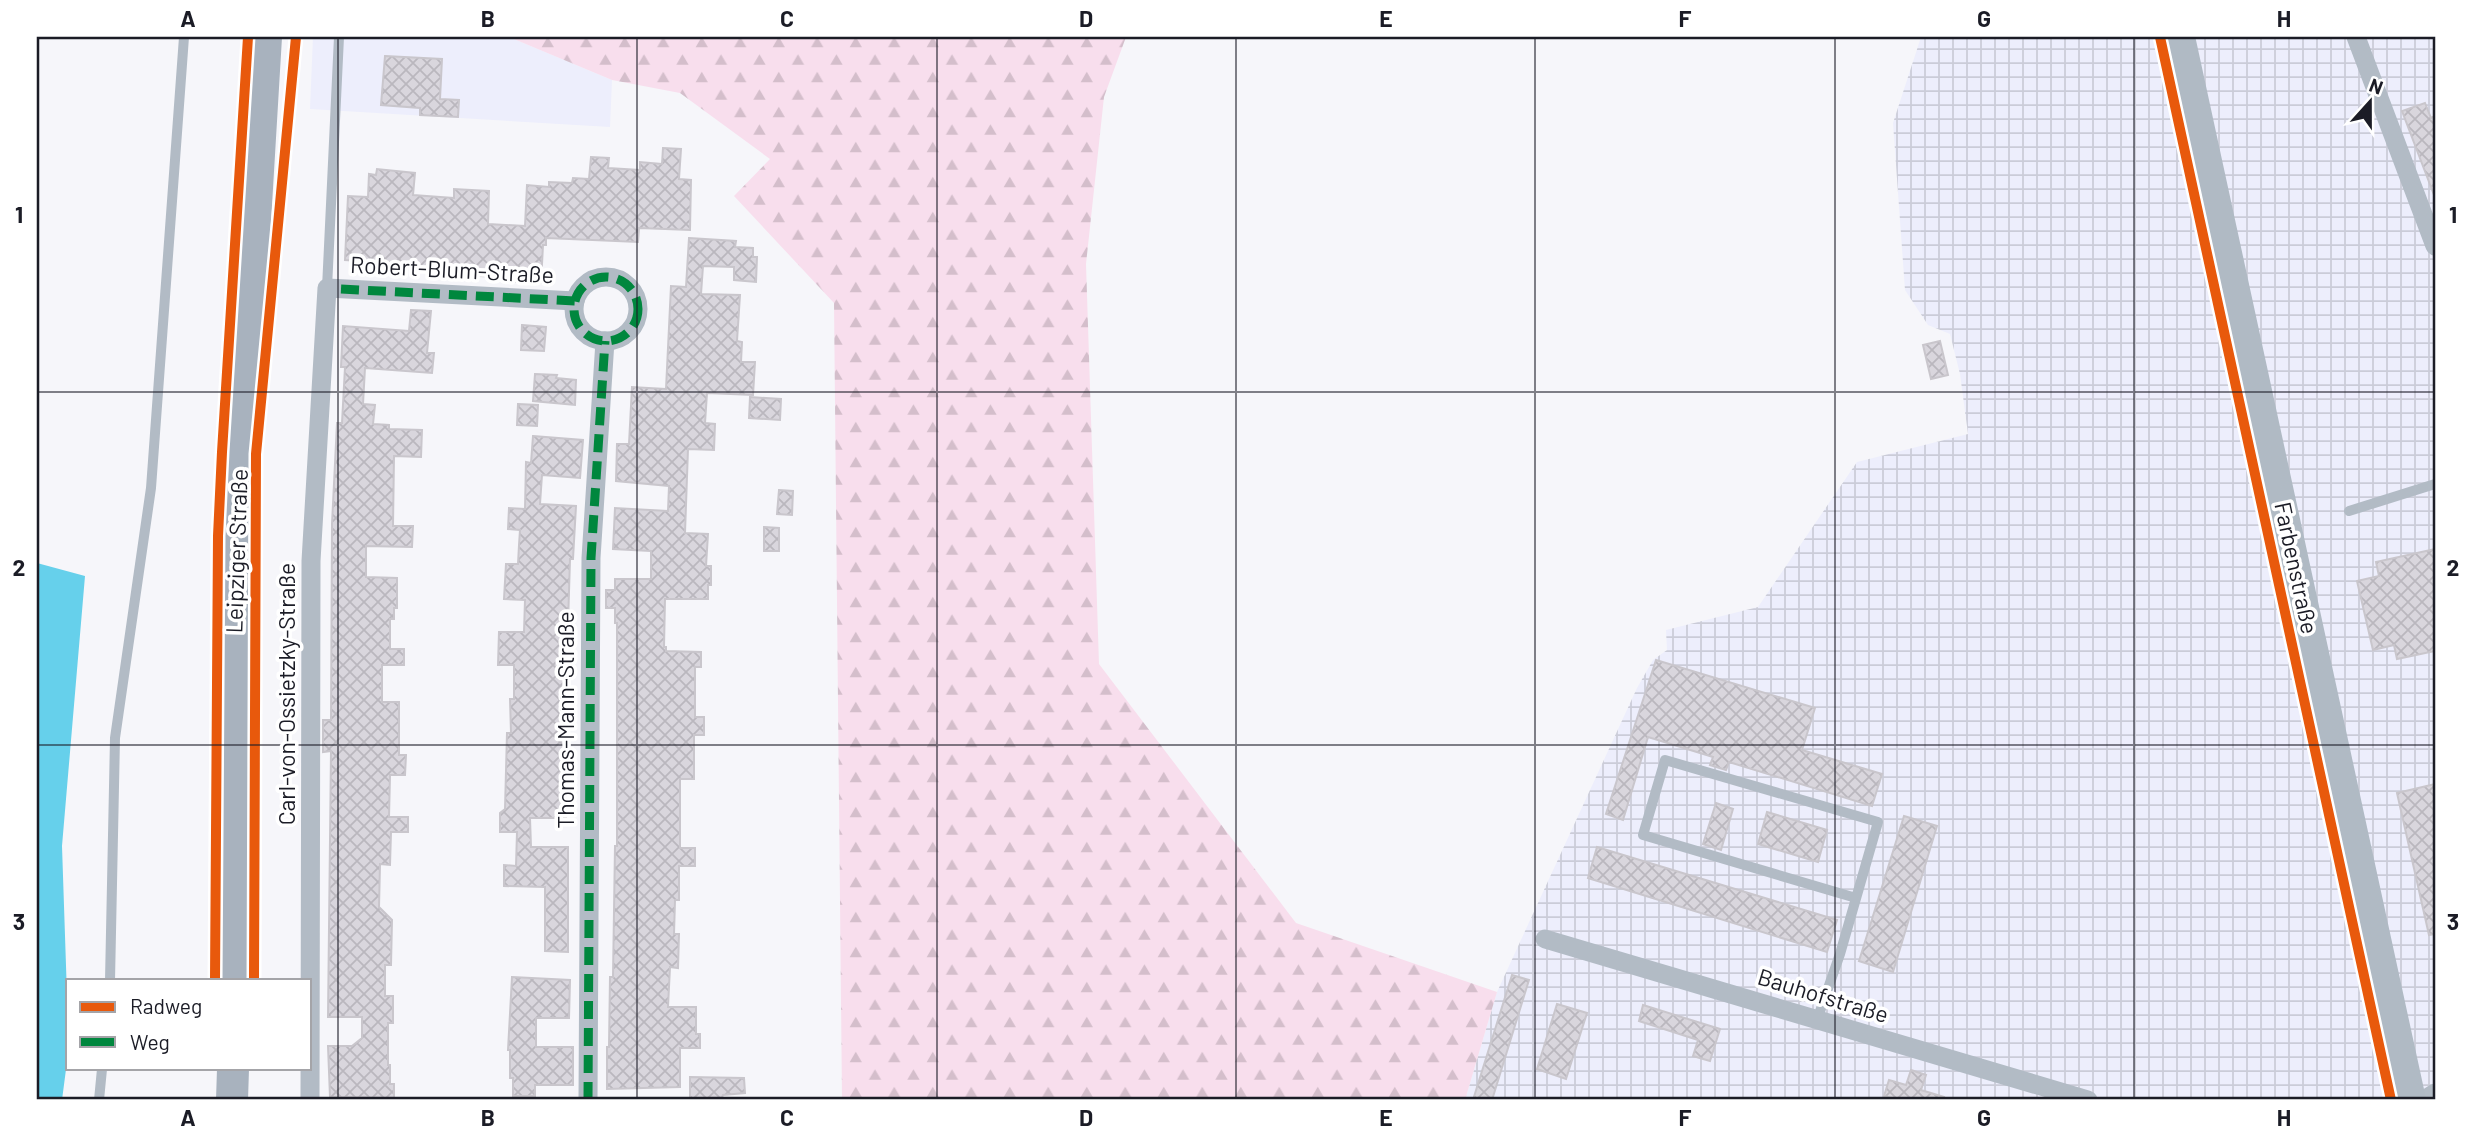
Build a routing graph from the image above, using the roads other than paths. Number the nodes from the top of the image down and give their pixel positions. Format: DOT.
graph roads {
  1 [pos="184,37"];
  2 [pos="267,37"];
  3 [pos="339,37"];
  4 [pos="2181,37"];
  5 [pos="2356,37"];
  6 [pos="2435,246"];
  7 [pos="327,288"];
  8 [pos="575,300"];
  9 [pos="605,341"];
  10 [pos="2435,484"];
  11 [pos="2348,511"];
  12 [pos="1856,898"];
  13 [pos="1545,939"];
  14 [pos="110,979"];
  15 [pos="233,979"];
  16 [pos="310,979"];
  17 [pos="1817,1020"];
  18 [pos="103,1070"];
  19 [pos="233,1070"];
  20 [pos="310,1070"];
  21 [pos="2435,1093"];
  22 [pos="99,1100"];
  23 [pos="232,1100"];
  24 [pos="310,1100"];
  25 [pos="588,1100"];
  26 [pos="2088,1100"];
  27 [pos="2412,1100"];
  28 [pos="2424,1100"];
  1 -- 14 [label="lane"];
  2 -- 15 [label="main road, Leipziger Straße"];
  3 -- 7 [label="lane"];
  4 -- 27 [label="street, Farbenstraße"];
  5 -- 6 [label="street"];
  7 -- 8 [label="street, Robert-Blum-Straße"];
  7 -- 16 [label="street, Carl-von-Ossietzky-Straße"];
  8 -- 9 [label="street, Robert-Blum-Straße"];
  8 -- 9 [label="street, Robert-Blum-Straße"];
  9 -- 25 [label="street, Thomas-Mann-Straße"];
  10 -- 11 [label="lane"];
  12 -- 12 [label="lane"];
  12 -- 17 [label="lane"];
  13 -- 17 [label="street, Bauhofstraße"];
  17 -- 26 [label="street, Bauhofstraße"];
  18 -- 22 [label="lane"];
  19 -- 23 [label="main road"];
  20 -- 24 [label="street, Carl-von-Ossietzky-Straße"];
  21 -- 28 [label="street"];
}
